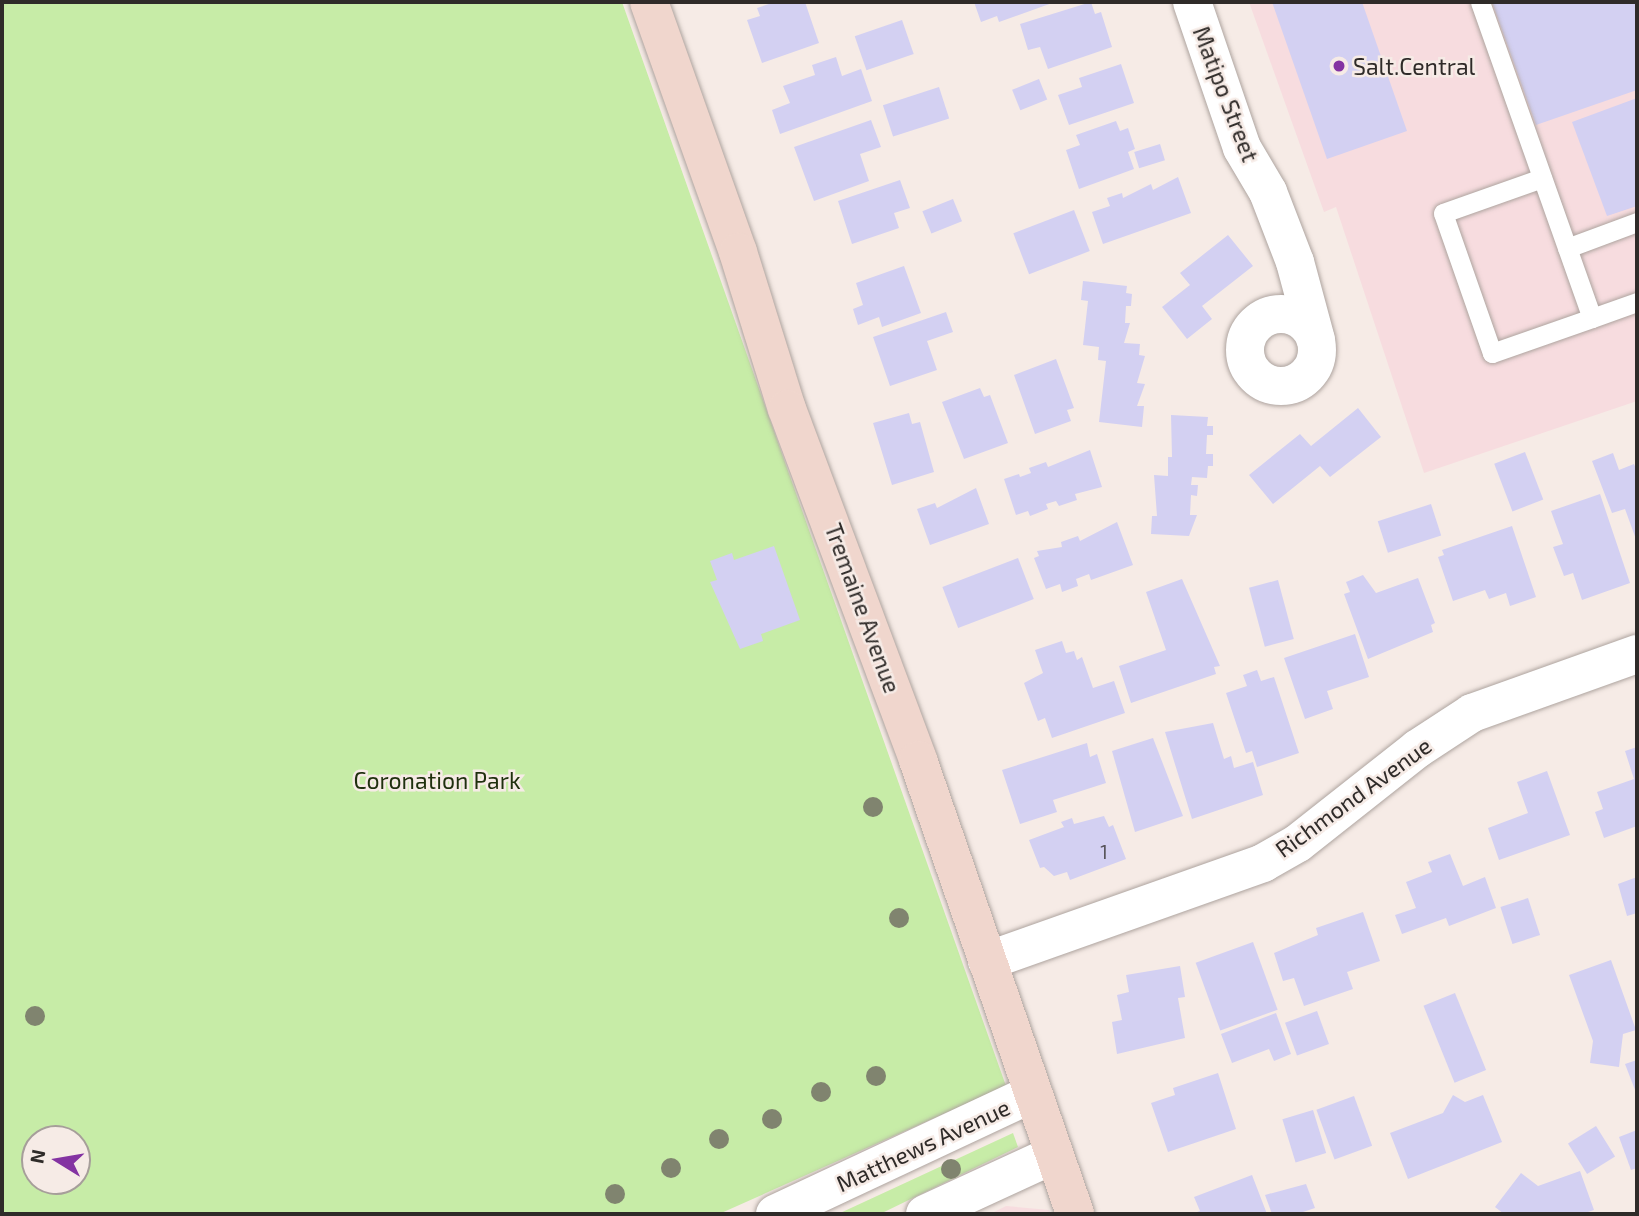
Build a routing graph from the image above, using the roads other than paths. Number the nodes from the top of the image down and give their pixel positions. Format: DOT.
graph roads {
  1 [pos="649,2"];
  2 [pos="1192,2"];
  3 [pos="1480,2"];
  4 [pos="1542,178"];
  5 [pos="1637,222"];
  6 [pos="1567,248"];
  7 [pos="1294,262"];
  8 [pos="1637,302"];
  9 [pos="1280,313"];
  10 [pos="1592,318"];
  11 [pos="1316,340"];
  12 [pos="1637,654"];
  13 [pos="987,961"];
  14 [pos="1033,1093"];
  15 [pos="1053,1154"];
  16 [pos="775,1214"];
  17 [pos="925,1214"];
  18 [pos="1075,1214"];
  1 -- 13 [label="main road, Tremaine Avenue"];
  2 -- 7 [label="street, Matipo Street"];
  3 -- 4 [label="lane"];
  4 -- 6 [label="lane"];
  4 -- 10 [label="lane"];
  5 -- 6 [label="lane"];
  6 -- 10 [label="lane"];
  7 -- 9 [label="street, Matipo Street"];
  7 -- 11 [label="street, Matipo Street"];
  8 -- 10 [label="lane"];
  9 -- 11 [label="street"];
  9 -- 11 [label="street, Matipo Street"];
  12 -- 13 [label="street, Richmond Avenue"];
  13 -- 14 [label="main road, Tremaine Avenue"];
  14 -- 15 [label="main road, Tremaine Avenue"];
  14 -- 16 [label="street, Matthews Avenue"];
  15 -- 17 [label="street"];
  15 -- 18 [label="main road, Tremaine Avenue"];
}
